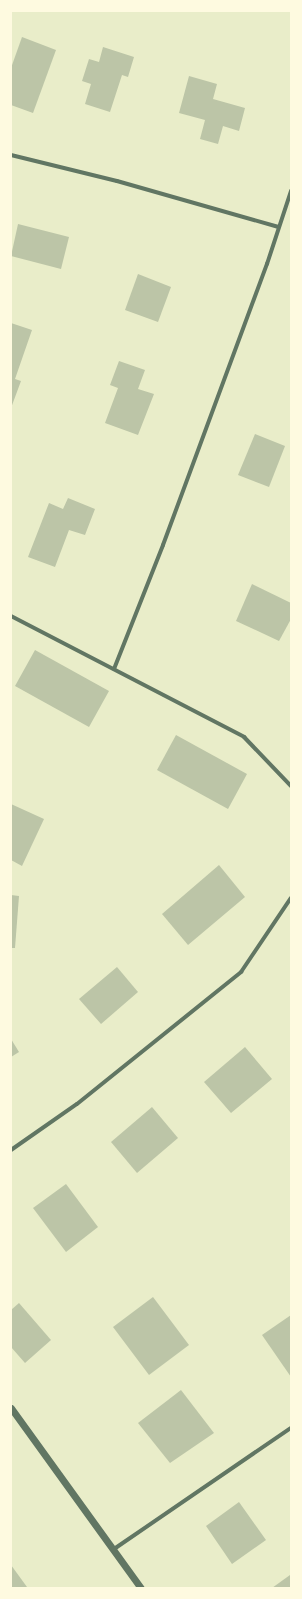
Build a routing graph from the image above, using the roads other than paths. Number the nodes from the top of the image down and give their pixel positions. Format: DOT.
graph roads {
  1 [pos="11,155"];
  2 [pos="291,191"];
  3 [pos="279,227"];
  4 [pos="11,616"];
  5 [pos="114,669"];
  6 [pos="291,786"];
  7 [pos="291,898"];
  8 [pos="11,1150"];
  9 [pos="11,1408"];
  10 [pos="291,1428"];
  11 [pos="114,1549"];
  12 [pos="141,1588"];
  1 -- 3 [label="street"];
  2 -- 3 [label="street"];
  3 -- 5 [label="street"];
  4 -- 5 [label="street"];
  5 -- 6 [label="street"];
  7 -- 8 [label="street"];
  9 -- 11 [label="street"];
  10 -- 11 [label="street"];
  11 -- 12 [label="street"];
}
